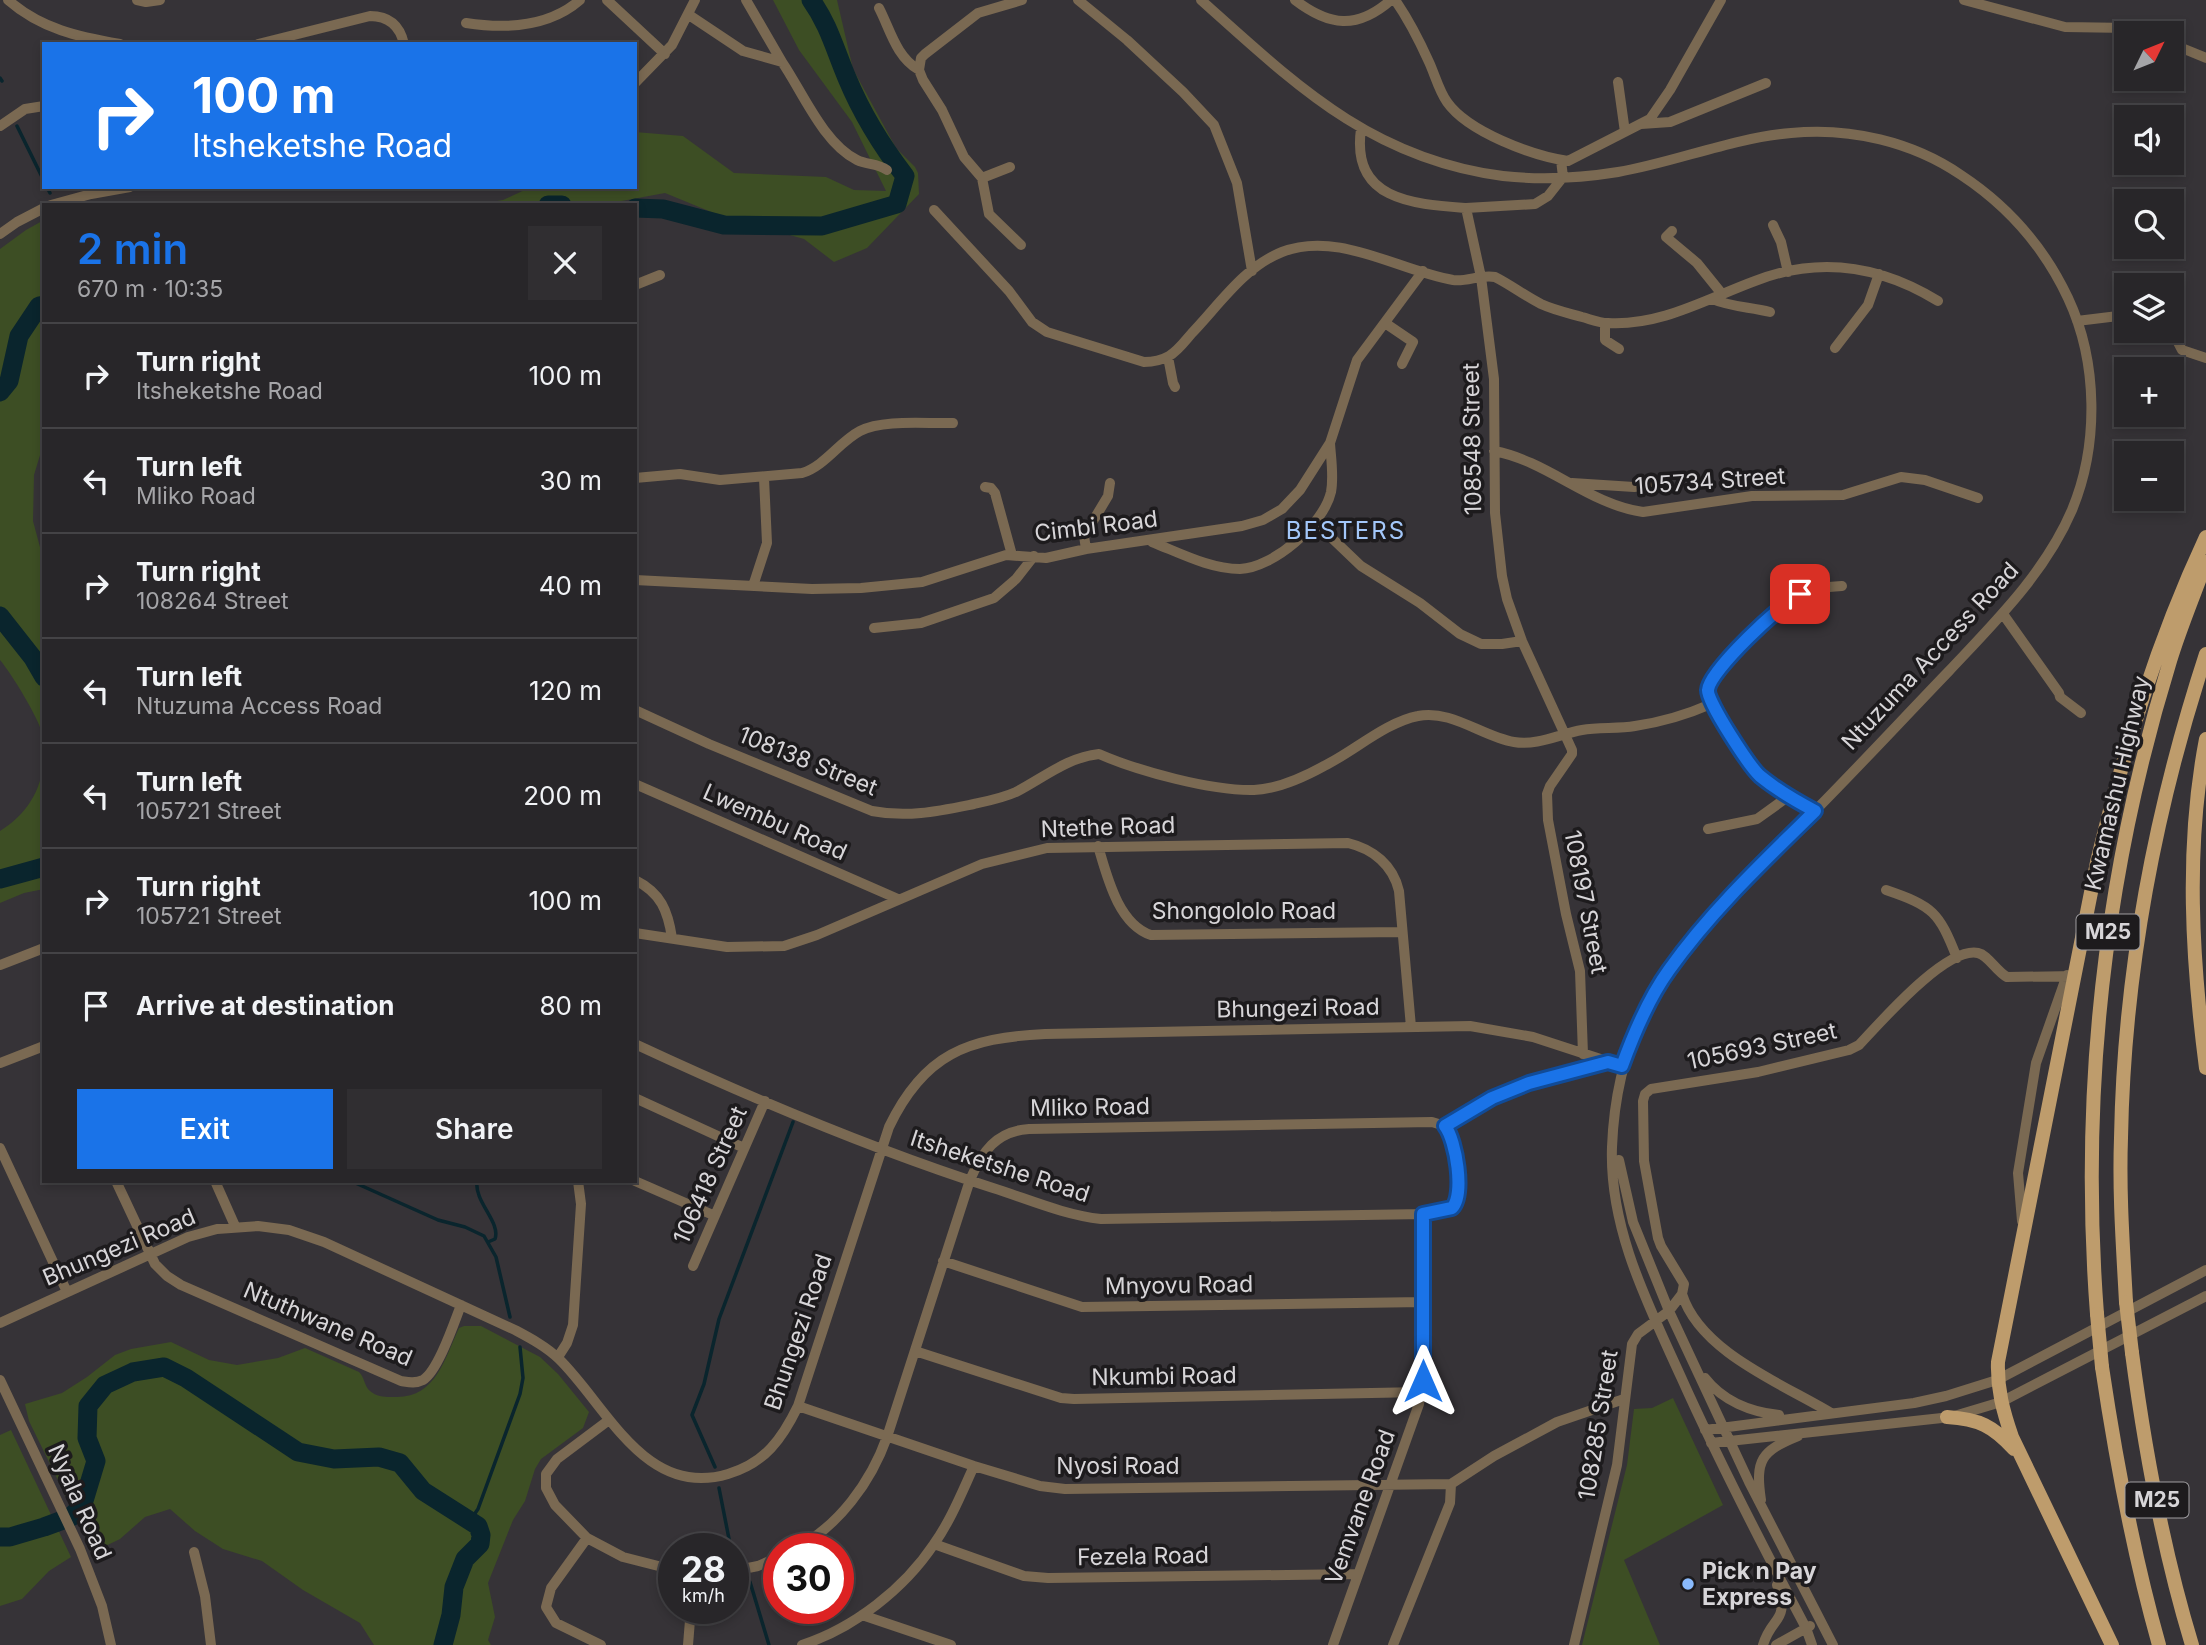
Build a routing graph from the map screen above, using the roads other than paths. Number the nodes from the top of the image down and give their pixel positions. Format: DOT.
graph roads {
  1 [pos="8,0"];
  2 [pos="137,0"];
  3 [pos="160,0"];
  4 [pos="580,0"];
  5 [pos="607,0"];
  6 [pos="695,0"];
  7 [pos="746,0"];
  8 [pos="1022,0"];
  9 [pos="1078,0"];
  10 [pos="1201,0"];
  11 [pos="1295,0"];
  12 [pos="1393,0"];
  13 [pos="1721,0"];
  14 [pos="1964,0"];
  15 [pos="878,8"];
  16 [pos="689,15"];
  17 [pos="466,23"];
  18 [pos="2114,28"];
  19 [pos="107,42"];
  20 [pos="266,42"];
  21 [pos="403,42"];
  22 [pos="2184,49"];
  23 [pos="665,54"];
  24 [pos="2206,58"];
  25 [pos="782,62"];
  26 [pos="919,70"];
  27 [pos="637,81"];
  28 [pos="1618,82"];
  29 [pos="1766,83"];
  30 [pos="42,106"];
  31 [pos="1641,124"];
  32 [pos="0,126"];
  33 [pos="1360,129"];
  34 [pos="1625,132"];
  35 [pos="1561,160"];
  36 [pos="1010,167"];
  37 [pos="887,170"];
  38 [pos="1563,177"];
  39 [pos="982,178"];
  40 [pos="120,189"];
  41 [pos="58,203"];
  42 [pos="1466,208"];
  43 [pos="42,209"];
  44 [pos="933,210"];
  45 [pos="1773,225"];
  46 [pos="0,234"];
  47 [pos="1669,234"];
  48 [pos="1021,245"];
  49 [pos="1252,271"];
  50 [pos="1423,271"];
  51 [pos="1788,272"];
  52 [pos="1879,274"];
  53 [pos="660,275"];
  54 [pos="1480,277"];
  55 [pos="637,284"];
  56 [pos="1717,297"];
  57 [pos="1938,301"];
  58 [pos="1770,312"];
  59 [pos="2114,316"];
  60 [pos="2077,321"];
  61 [pos="1385,323"];
  62 [pos="1605,324"];
  63 [pos="2178,343"];
  64 [pos="1835,348"];
  65 [pos="1619,349"];
  66 [pos="1168,357"];
  67 [pos="2206,358"];
  68 [pos="1402,364"];
  69 [pos="1175,387"];
  70 [pos="953,423"];
  71 [pos="1330,443"];
  72 [pos="1494,451"];
  73 [pos="637,478"];
  74 [pos="764,478"];
  75 [pos="1110,483"];
  76 [pos="1659,483"];
  77 [pos="1570,484"];
  78 [pos="985,487"];
  79 [pos="1978,498"];
  80 [pos="1315,522"];
  81 [pos="2206,537"];
  82 [pos="1151,541"];
  83 [pos="1086,549"];
  84 [pos="1012,555"];
  85 [pos="1034,556"];
  86 [pos="2206,562"];
  87 [pos="637,580"];
  88 [pos="753,586"];
  89 [pos="1842,586"];
  90 [pos="2003,614"];
  91 [pos="874,628"];
  92 [pos="1522,642"];
  93 [pos="2206,654"];
  94 [pos="1711,704"];
  95 [pos="637,711"];
  96 [pos="2081,713"];
  97 [pos="1566,733"];
  98 [pos="2206,739"];
  99 [pos="1566,764"];
  100 [pos="637,785"];
  101 [pos="1789,796"];
  102 [pos="1815,811"];
  103 [pos="1708,829"];
  104 [pos="1098,846"];
  105 [pos="637,881"];
  106 [pos="1886,890"];
  107 [pos="898,899"];
  108 [pos="1401,932"];
  109 [pos="637,933"];
  110 [pos="672,938"];
  111 [pos="42,949"];
  112 [pos="1957,958"];
  113 [pos="0,965"];
  114 [pos="2071,976"];
  115 [pos="1411,1027"];
  116 [pos="637,1045"];
  117 [pos="42,1047"];
  118 [pos="1583,1054"];
  119 [pos="1608,1062"];
  120 [pos="0,1063"];
  121 [pos="1622,1066"];
  122 [pos="2206,1068"];
  123 [pos="637,1099"];
  124 [pos="765,1101"];
  125 [pos="1445,1126"];
  126 [pos="1615,1126"];
  127 [pos="0,1148"];
  128 [pos="744,1148"];
  129 [pos="881,1148"];
  130 [pos="970,1180"];
  131 [pos="637,1182"];
  132 [pos="117,1183"];
  133 [pos="216,1183"];
  134 [pos="578,1183"];
  135 [pos="1423,1214"];
  136 [pos="713,1215"];
  137 [pos="235,1226"];
  138 [pos="2023,1232"];
  139 [pos="149,1254"];
  140 [pos="943,1261"];
  141 [pos="693,1266"];
  142 [pos="2206,1270"];
  143 [pos="67,1292"];
  144 [pos="1682,1294"];
  145 [pos="2206,1296"];
  146 [pos="1424,1301"];
  147 [pos="461,1305"];
  148 [pos="1669,1311"];
  149 [pos="0,1323"];
  150 [pos="1656,1323"];
  151 [pos="915,1351"];
  152 [pos="558,1357"];
  153 [pos="1691,1358"];
  154 [pos="0,1380"];
  155 [pos="1997,1380"];
  156 [pos="1422,1392"];
  157 [pos="1624,1399"];
  158 [pos="2001,1402"];
  159 [pos="797,1406"];
  160 [pos="1831,1413"];
  161 [pos="1800,1416"];
  162 [pos="1947,1417"];
  163 [pos="610,1420"];
  164 [pos="1723,1426"];
  165 [pos="1705,1430"];
  166 [pos="1811,1430"];
  167 [pos="887,1437"];
  168 [pos="1730,1441"];
  169 [pos="1711,1443"];
  170 [pos="2020,1455"];
  171 [pos="974,1466"];
  172 [pos="1392,1484"];
  173 [pos="1451,1484"];
  174 [pos="1763,1510"];
  175 [pos="819,1533"];
  176 [pos="587,1538"];
  177 [pos="934,1544"];
  178 [pos="1763,1546"];
  179 [pos="194,1552"];
  180 [pos="658,1566"];
  181 [pos="1358,1574"];
  182 [pos="862,1615"];
  183 [pos="1821,1620"];
  184 [pos="690,1624"];
  185 [pos="1806,1628"];
  186 [pos="111,1645"];
  187 [pos="211,1645"];
  188 [pos="601,1645"];
  189 [pos="688,1645"];
  190 [pos="803,1645"];
  191 [pos="951,1645"];
  192 [pos="1333,1645"];
  193 [pos="1393,1645"];
  194 [pos="1574,1645"];
  195 [pos="1763,1645"];
  196 [pos="1776,1645"];
  197 [pos="1812,1645"];
  198 [pos="1833,1645"];
  199 [pos="2112,1645"];
  200 [pos="2159,1645"];
  201 [pos="2192,1645"];
  1 -- 19 [label="street"];
  2 -- 3 [label="street"];
  4 -- 17 [label="street"];
  5 -- 23 [label="street"];
  6 -- 16 [label="street"];
  7 -- 25 [label="street"];
  8 -- 26 [label="street"];
  9 -- 49 [label="street"];
  10 -- 33 [label="street, Ntuzuma Access Road"];
  11 -- 12 [label="street"];
  12 -- 35 [label="street"];
  13 -- 31 [label="street"];
  14 -- 18 [label="street"];
  15 -- 26 [label="street"];
  16 -- 23 [label="street"];
  16 -- 25 [label="street"];
  20 -- 21 [label="street"];
  22 -- 24 [label="street"];
  23 -- 27 [label="street"];
  25 -- 37 [label="street"];
  26 -- 39 [label="street"];
  28 -- 34 [label="street"];
  29 -- 31 [label="street"];
  30 -- 32 [label="street"];
  31 -- 34 [label="street"];
  33 -- 38 [label="street, Ntuzuma Access Road"];
  33 -- 42 [label="street"];
  34 -- 35 [label="street"];
  35 -- 38 [label="street"];
  36 -- 39 [label="street"];
  38 -- 42 [label="street"];
  38 -- 60 [label="street, Ntuzuma Access Road"];
  39 -- 48 [label="street"];
  40 -- 41 [label="street"];
  42 -- 54 [label="street, 108548 Street"];
  43 -- 46 [label="street"];
  44 -- 66 [label="street"];
  45 -- 51 [label="street"];
  47 -- 56 [label="street"];
  49 -- 50 [label="street"];
  49 -- 66 [label="street"];
  50 -- 54 [label="street"];
  50 -- 61 [label="street, Cimbi Road"];
  51 -- 52 [label="street"];
  51 -- 56 [label="street"];
  52 -- 57 [label="street"];
  52 -- 64 [label="street"];
  53 -- 55 [label="street"];
  54 -- 62 [label="street"];
  54 -- 72 [label="street, 108548 Street"];
  56 -- 58 [label="street"];
  56 -- 62 [label="street"];
  59 -- 60 [label="street"];
  60 -- 90 [label="street, Ntuzuma Access Road"];
  61 -- 68 [label="street"];
  61 -- 71 [label="street, Cimbi Road"];
  62 -- 65 [label="street"];
  63 -- 67 [label="street"];
  66 -- 69 [label="street"];
  70 -- 74 [label="street"];
  71 -- 80 [label="street"];
  71 -- 82 [label="street, Cimbi Road"];
  72 -- 77 [label="street, 105734 Street"];
  72 -- 92 [label="street, 108548 Street"];
  73 -- 74 [label="street"];
  74 -- 88 [label="street"];
  75 -- 83 [label="street"];
  76 -- 77 [label="street"];
  77 -- 79 [label="street, 105734 Street"];
  78 -- 84 [label="street"];
  80 -- 82 [label="street"];
  80 -- 92 [label="street"];
  81 -- 114 [label="main road"];
  82 -- 83 [label="street, Cimbi Road"];
  83 -- 85 [label="street, Cimbi Road"];
  84 -- 85 [label="street, Cimbi Road"];
  84 -- 88 [label="street, Cimbi Road"];
  85 -- 91 [label="street"];
  86 -- 200 [label="main road, Kwamashu Highway / M25, bridge"];
  87 -- 88 [label="street, Cimbi Road"];
  89 -- 94 [label="street"];
  90 -- 96 [label="street"];
  90 -- 102 [label="street, Ntuzuma Access Road"];
  92 -- 97 [label="street, 108548 Street"];
  93 -- 201 [label="main road, M25, bridge"];
  94 -- 97 [label="street, 108138 Street"];
  94 -- 101 [label="street"];
  95 -- 97 [label="street, 108138 Street"];
  97 -- 99 [label="street, 108548 Street"];
  98 -- 122 [label="main road"];
  99 -- 118 [label="street, 108197 Street"];
  100 -- 107 [label="street, Lwembu Road"];
  101 -- 102 [label="street"];
  101 -- 103 [label="street"];
  102 -- 121 [label="street, Ntuzuma Access Road"];
  104 -- 107 [label="street, Ntethe Road"];
  104 -- 108 [label="street, Shongololo Road"];
  104 -- 108 [label="street, Ntethe Road"];
  105 -- 110 [label="street"];
  106 -- 112 [label="street"];
  107 -- 110 [label="street, Ntethe Road"];
  108 -- 115 [label="street, Ntethe Road"];
  109 -- 110 [label="street, Ntethe Road"];
  111 -- 113 [label="street"];
  112 -- 114 [label="street"];
  112 -- 144 [label="street, 105693 Street"];
  114 -- 138 [label="main road"];
  114 -- 138 [label="street"];
  115 -- 118 [label="street, Bhungezi Road"];
  115 -- 129 [label="street, Bhungezi Road"];
  116 -- 124 [label="street, Itsheketshe Road"];
  117 -- 120 [label="street"];
  118 -- 119 [label="street, Bhungezi Road"];
  119 -- 121 [label="street, Bhungezi Road"];
  119 -- 125 [label="street"];
  121 -- 126 [label="street, Ntuzuma Access Road"];
  123 -- 128 [label="street"];
  124 -- 128 [label="street, 106418 Street"];
  124 -- 129 [label="street, Itsheketshe Road"];
  125 -- 130 [label="street, Mliko Road"];
  125 -- 135 [label="street, Itsheketshe Road"];
  126 -- 148 [label="street, Ntuzuma Access Road"];
  126 -- 150 [label="street, Ntuzuma Access Road"];
  127 -- 143 [label="street"];
  128 -- 136 [label="street, 106418 Street"];
  129 -- 130 [label="street, Itsheketshe Road"];
  129 -- 159 [label="street, Bhungezi Road"];
  130 -- 135 [label="street, Itsheketshe Road"];
  130 -- 140 [label="street, Mliko Road"];
  131 -- 136 [label="street"];
  132 -- 139 [label="street"];
  133 -- 137 [label="street"];
  134 -- 152 [label="street"];
  135 -- 146 [label="street, Vemvane Road"];
  136 -- 141 [label="street, 106418 Street"];
  137 -- 139 [label="street, Bhungezi Road"];
  137 -- 147 [label="street, Bhungezi Road"];
  138 -- 155 [label="main road"];
  139 -- 143 [label="street, Bhungezi Road"];
  139 -- 147 [label="street, Ntuthwane Road"];
  140 -- 146 [label="street, Mnyovu Road"];
  140 -- 151 [label="street, Mliko Road"];
  142 -- 155 [label="street"];
  143 -- 149 [label="street, Bhungezi Road"];
  144 -- 148 [label="street"];
  144 -- 160 [label="street"];
  145 -- 158 [label="street"];
  146 -- 156 [label="street, Vemvane Road"];
  147 -- 152 [label="street, Bhungezi Road"];
  148 -- 150 [label="street, 108285 Street"];
  148 -- 153 [label="street, Ntuzuma Access Road"];
  150 -- 157 [label="street, 108285 Street"];
  150 -- 165 [label="street, Ntuzuma Access Road"];
  151 -- 156 [label="street, Nkumbi Road"];
  151 -- 167 [label="street, Mliko Road"];
  152 -- 163 [label="street, Bhungezi Road"];
  153 -- 161 [label="street"];
  153 -- 164 [label="street, Ntuzuma Access Road"];
  154 -- 186 [label="street, Nyala Road"];
  155 -- 158 [label="main road"];
  155 -- 160 [label="street"];
  156 -- 172 [label="street, Vemvane Road"];
  157 -- 173 [label="street"];
  157 -- 194 [label="street, 108285 Street"];
  158 -- 162 [label="street"];
  158 -- 170 [label="main road"];
  159 -- 163 [label="street, Bhungezi Road"];
  159 -- 167 [label="street, Nyosi Road"];
  160 -- 161 [label="street"];
  161 -- 164 [label="street"];
  162 -- 166 [label="street"];
  162 -- 170 [label="main road"];
  163 -- 176 [label="street"];
  164 -- 165 [label="street"];
  164 -- 168 [label="street, Ntuzuma Access Road"];
  165 -- 169 [label="street, Ntuzuma Access Road"];
  166 -- 168 [label="street"];
  166 -- 174 [label="street"];
  167 -- 171 [label="street, Nyosi Road"];
  167 -- 175 [label="street, Mliko Road"];
  168 -- 169 [label="street"];
  168 -- 174 [label="street, Ntuzuma Access Road"];
  169 -- 178 [label="street, Ntuzuma Access Road"];
  170 -- 199 [label="main road"];
  171 -- 172 [label="street, Nyosi Road"];
  171 -- 177 [label="street"];
  172 -- 173 [label="street, Nyosi Road"];
  172 -- 181 [label="street, Vemvane Road"];
  173 -- 193 [label="street"];
  174 -- 183 [label="street, Ntuzuma Access Road"];
  176 -- 180 [label="street"];
  176 -- 188 [label="street"];
  177 -- 181 [label="street, Fezela Road"];
  177 -- 182 [label="street"];
  178 -- 185 [label="street"];
  178 -- 195 [label="street"];
  179 -- 187 [label="street"];
  181 -- 192 [label="street, Vemvane Road"];
  182 -- 190 [label="street"];
  182 -- 191 [label="street"];
  183 -- 185 [label="street"];
  183 -- 198 [label="street, Ntuzuma Access Road"];
  184 -- 189 [label="street"];
  185 -- 196 [label="street"];
  185 -- 197 [label="street"];
}
